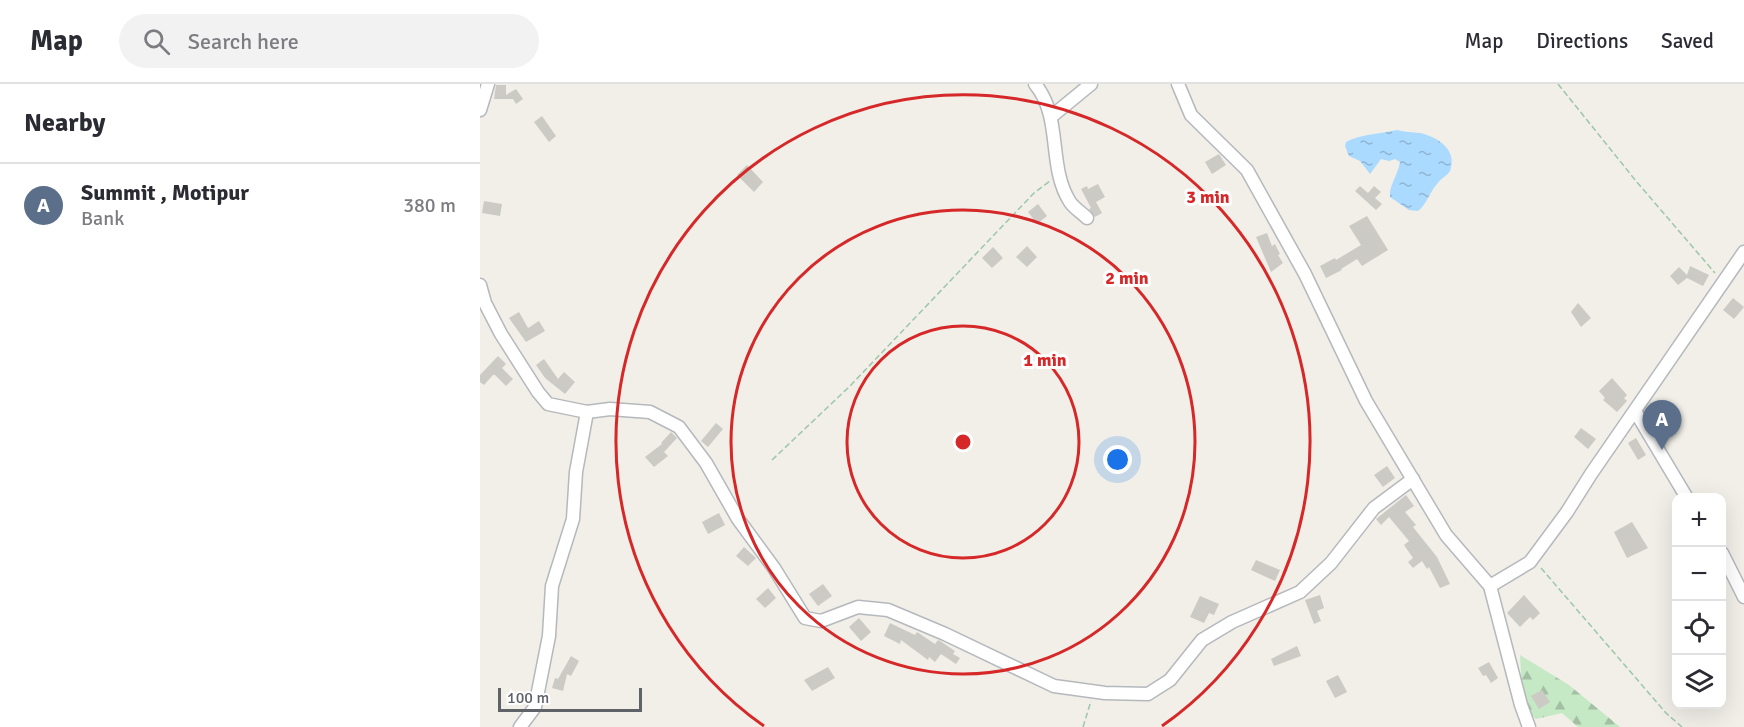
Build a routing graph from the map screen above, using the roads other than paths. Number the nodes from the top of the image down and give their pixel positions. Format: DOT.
graph roads {
  1 [pos="489,84"];
  2 [pos="1035,84"];
  3 [pos="1091,84"];
  4 [pos="1178,84"];
  5 [pos="480,110"];
  6 [pos="1052,116"];
  7 [pos="1087,218"];
  8 [pos="1744,252"];
  9 [pos="480,285"];
  10 [pos="1635,411"];
  11 [pos="587,412"];
  12 [pos="1413,479"];
  13 [pos="1684,493"];
  14 [pos="1726,561"];
  15 [pos="1490,586"];
  16 [pos="1744,597"];
  17 [pos="520,727"];
  18 [pos="1529,727"];
  1 -- 5 [label="street"];
  2 -- 6 [label="street"];
  3 -- 6 [label="street"];
  4 -- 12 [label="street"];
  6 -- 7 [label="street"];
  8 -- 10 [label="street"];
  9 -- 11 [label="street"];
  10 -- 13 [label="street"];
  10 -- 15 [label="street"];
  11 -- 12 [label="street"];
  11 -- 17 [label="street"];
  12 -- 15 [label="street"];
  14 -- 16 [label="street"];
  15 -- 18 [label="street"];
}
